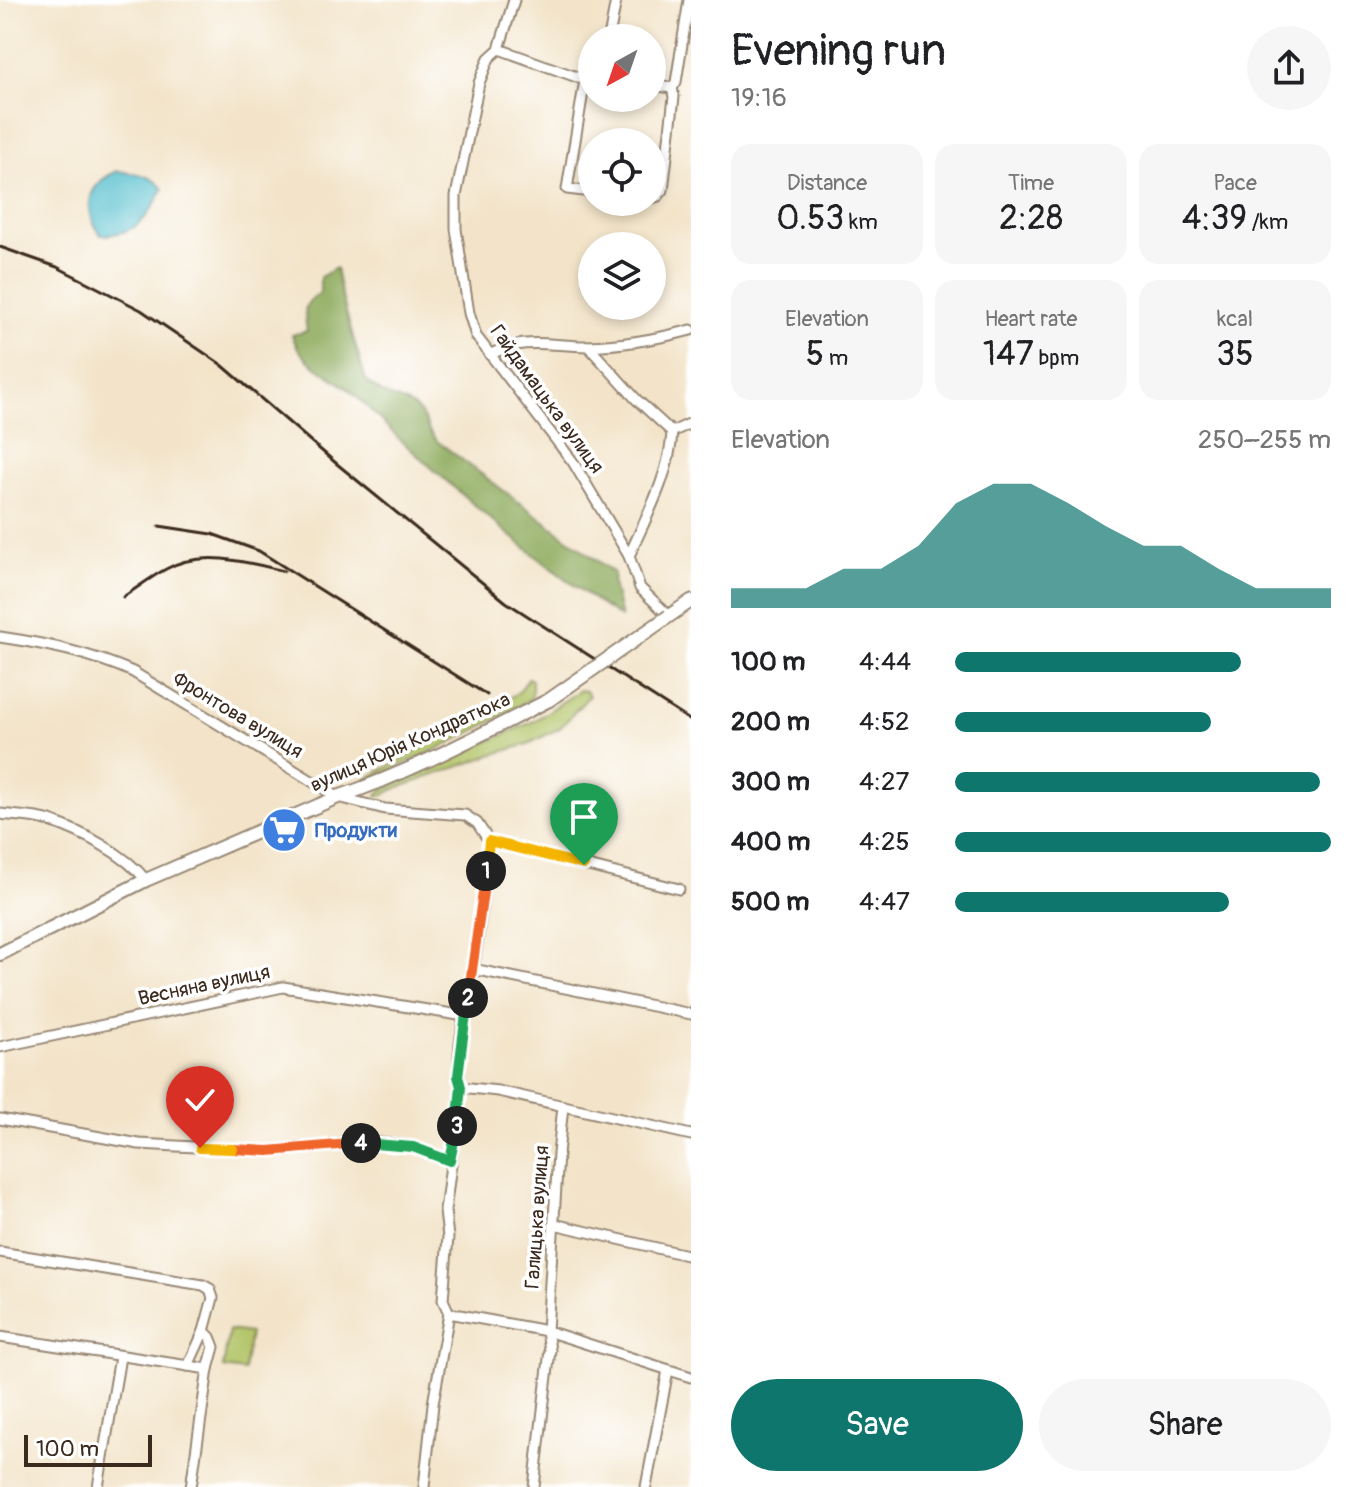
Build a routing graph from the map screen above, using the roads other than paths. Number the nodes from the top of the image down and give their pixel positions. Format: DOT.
graph roads {
  1 [pos="514,0"];
  2 [pos="616,0"];
  3 [pos="689,0"];
  4 [pos="612,24"];
  5 [pos="499,49"];
  6 [pos="578,76"];
  7 [pos="666,87"];
  8 [pos="672,88"];
  9 [pos="578,131"];
  10 [pos="666,168"];
  11 [pos="578,190"];
  12 [pos="691,330"];
  13 [pos="588,346"];
  14 [pos="490,355"];
  15 [pos="691,423"];
  16 [pos="672,432"];
  17 [pos="629,556"];
  18 [pos="691,601"];
  19 [pos="669,616"];
  20 [pos="0,637"];
  21 [pos="338,797"];
  22 [pos="0,814"];
  23 [pos="489,841"];
  24 [pos="146,880"];
  25 [pos="679,889"];
  26 [pos="0,954"];
  27 [pos="473,969"];
  28 [pos="691,1014"];
  29 [pos="465,1016"];
  30 [pos="0,1047"];
  31 [pos="461,1087"];
  32 [pos="563,1106"];
  33 [pos="0,1119"];
  34 [pos="691,1135"];
  35 [pos="450,1161"];
  36 [pos="554,1224"];
  37 [pos="0,1252"];
  38 [pos="691,1256"];
  39 [pos="449,1313"];
  40 [pos="204,1331"];
  41 [pos="547,1331"];
  42 [pos="0,1337"];
  43 [pos="120,1357"];
  44 [pos="188,1366"];
  45 [pos="208,1369"];
  46 [pos="668,1370"];
  47 [pos="691,1377"];
  48 [pos="98,1487"];
  49 [pos="191,1487"];
  50 [pos="424,1487"];
  51 [pos="534,1487"];
  52 [pos="646,1487"];
  1 -- 5 [label="street, Гайдамацька вулиця"];
  2 -- 4 [label="street"];
  3 -- 8 [label="street"];
  5 -- 6 [label="street"];
  5 -- 14 [label="street, Гайдамацька вулиця"];
  7 -- 8 [label="street"];
  8 -- 10 [label="street"];
  9 -- 11 [label="street"];
  12 -- 13 [label="street"];
  13 -- 14 [label="street"];
  13 -- 16 [label="street"];
  14 -- 17 [label="street, Гайдамацька вулиця"];
  15 -- 16 [label="street"];
  16 -- 17 [label="street"];
  17 -- 19 [label="street, Гайдамацька вулиця"];
  18 -- 19 [label="street, вулиця Юрія Кондратюка"];
  19 -- 21 [label="street, вулиця Юрія Кондратюка, bridge"];
  20 -- 21 [label="street, Фронтова вулиця"];
  21 -- 23 [label="street, Фронтова вулиця"];
  21 -- 24 [label="street, вулиця Юрія Кондратюка"];
  22 -- 24 [label="street"];
  23 -- 25 [label="street, Фронтова вулиця"];
  23 -- 27 [label="street"];
  24 -- 26 [label="street, вулиця Юрія Кондратюка"];
  27 -- 28 [label="street"];
  27 -- 29 [label="street"];
  29 -- 30 [label="street, Весняна вулиця"];
  29 -- 31 [label="street"];
  31 -- 32 [label="street"];
  31 -- 35 [label="street"];
  32 -- 34 [label="street"];
  32 -- 36 [label="street, Галицька вулиця"];
  33 -- 35 [label="street"];
  35 -- 39 [label="street"];
  36 -- 38 [label="street"];
  36 -- 41 [label="street, Галицька вулиця"];
  37 -- 40 [label="street"];
  39 -- 41 [label="street"];
  39 -- 50 [label="street"];
  40 -- 44 [label="street"];
  40 -- 45 [label="street"];
  41 -- 46 [label="street"];
  41 -- 51 [label="street, Галицька вулиця"];
  42 -- 43 [label="street"];
  43 -- 44 [label="street"];
  43 -- 48 [label="street"];
  44 -- 45 [label="street"];
  45 -- 49 [label="street"];
  46 -- 47 [label="street"];
  46 -- 52 [label="street"];
}
